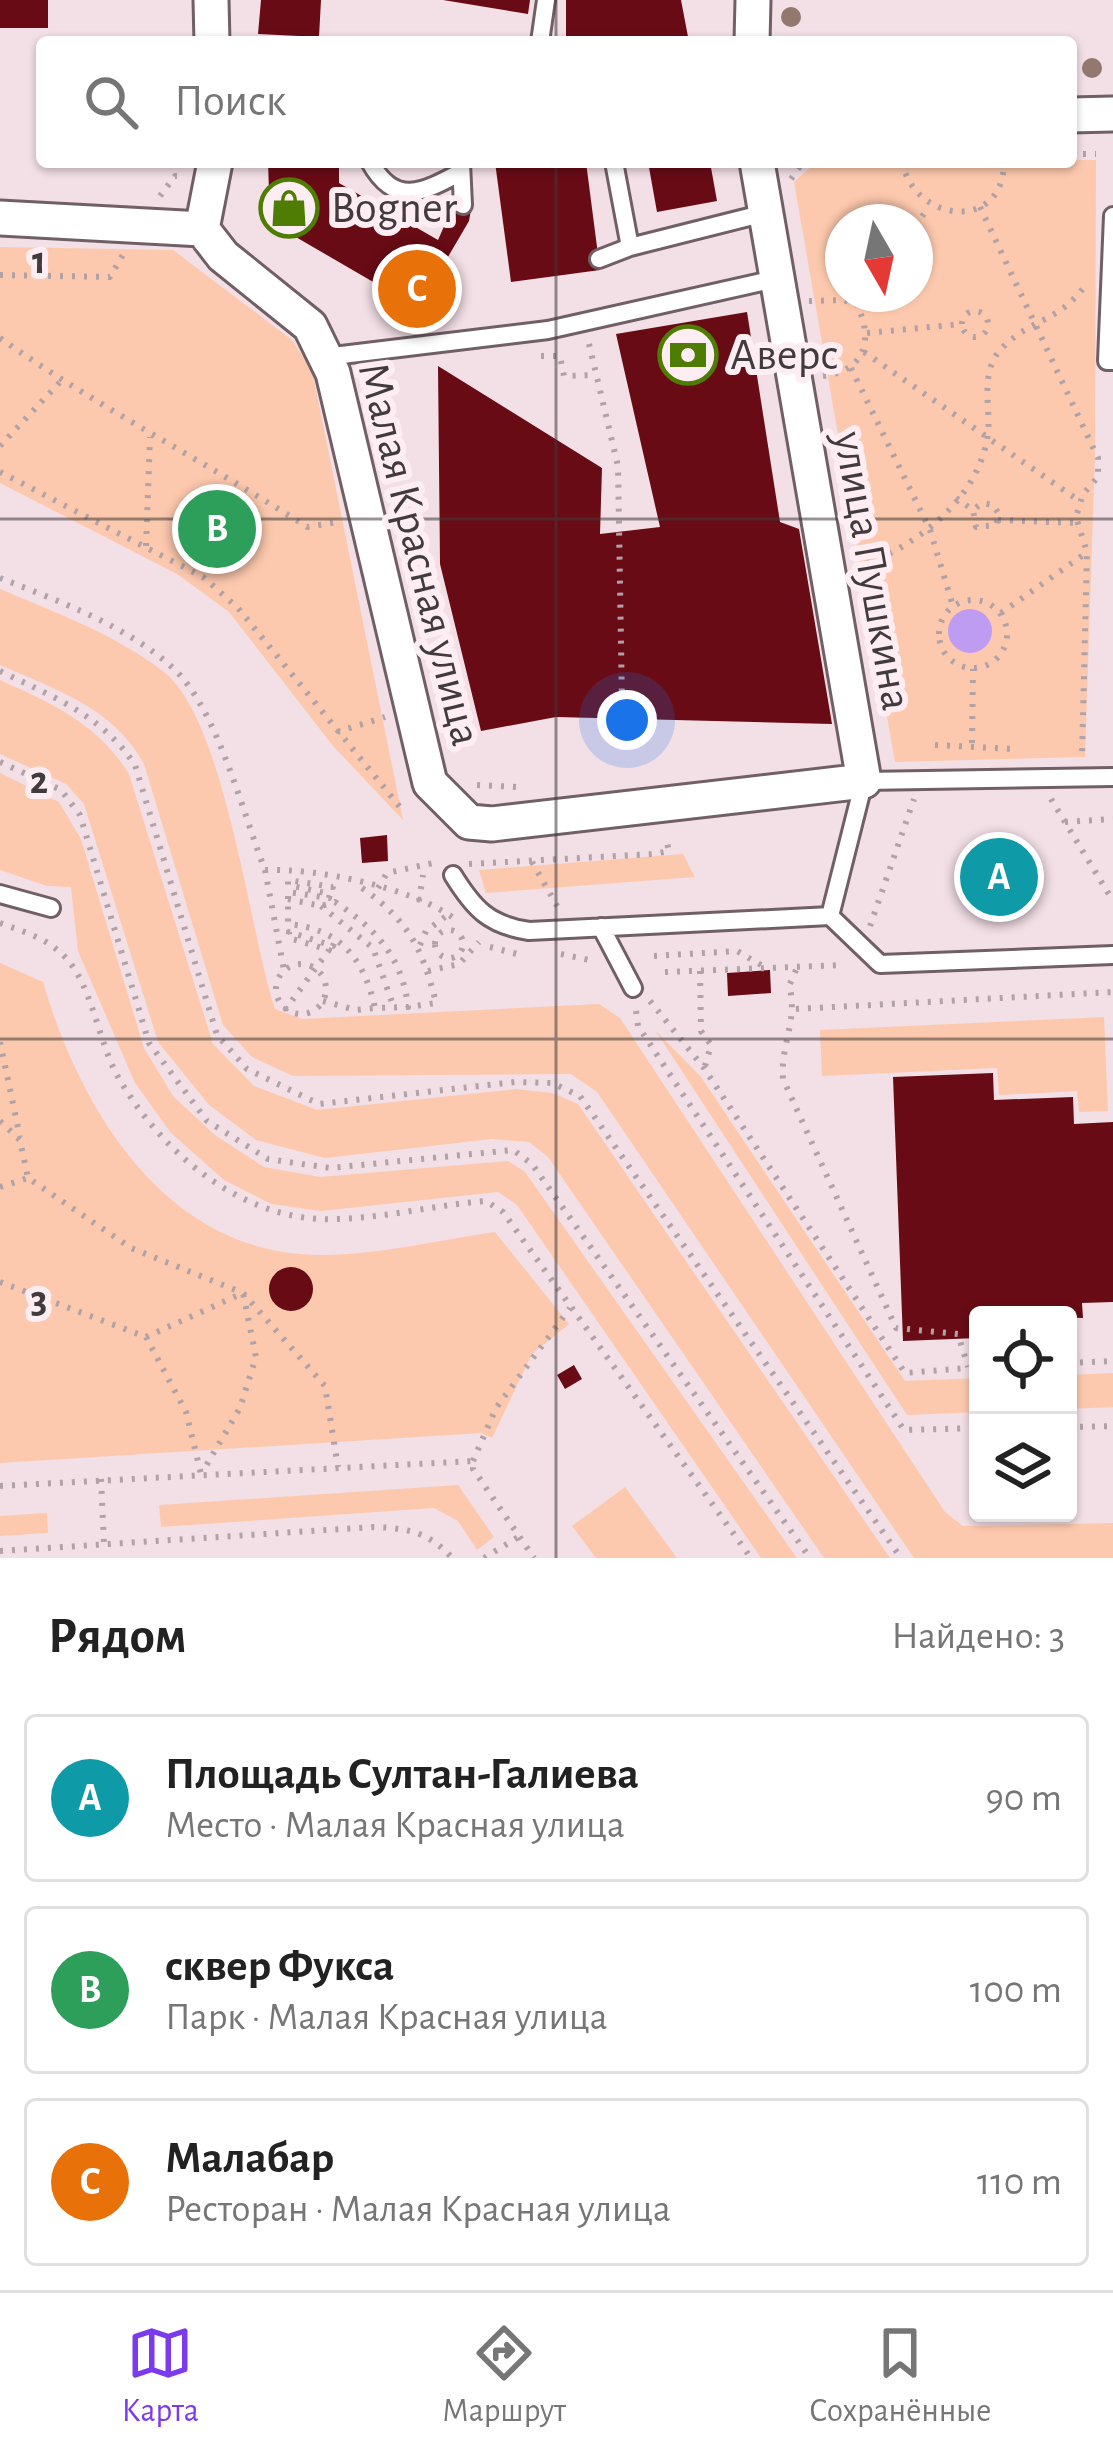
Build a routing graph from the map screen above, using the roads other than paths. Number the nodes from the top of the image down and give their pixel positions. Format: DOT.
graph roads {
  1 [pos="211,0"];
  2 [pos="545,0"];
  3 [pos="753,0"];
  4 [pos="212,36"];
  5 [pos="540,36"];
  6 [pos="752,36"];
  7 [pos="1077,115"];
  8 [pos="1113,116"];
  9 [pos="214,168"];
  10 [pos="374,168"];
  11 [pos="460,168"];
  12 [pos="461,168"];
  13 [pos="615,168"];
  14 [pos="759,168"];
  15 [pos="463,205"];
  16 [pos="765,213"];
  17 [pos="1113,216"];
  18 [pos="0,218"];
  19 [pos="202,229"];
  20 [pos="630,247"];
  21 [pos="1112,247"];
  22 [pos="599,260"];
  23 [pos="776,279"];
  24 [pos="325,357"];
  25 [pos="1113,361"];
  26 [pos="1113,777"];
  27 [pos="864,782"];
  28 [pos="453,875"];
  29 [pos="0,894"];
  30 [pos="51,908"];
  31 [pos="830,916"];
  32 [pos="601,927"];
  33 [pos="1113,955"];
  34 [pos="634,988"];
  1 -- 4 [label="street"];
  2 -- 5 [label="lane"];
  3 -- 6 [label="street"];
  7 -- 8 [label="street"];
  9 -- 19 [label="street"];
  10 -- 11 [label="lane"];
  12 -- 15 [label="lane"];
  13 -- 20 [label="lane"];
  14 -- 16 [label="street, улица Пушкина"];
  16 -- 20 [label="lane"];
  16 -- 23 [label="street, улица Пушкина"];
  17 -- 21 [label="lane"];
  18 -- 19 [label="street"];
  19 -- 24 [label="street, Малая Красная улица"];
  20 -- 22 [label="lane"];
  21 -- 25 [label="lane"];
  23 -- 24 [label="lane"];
  23 -- 27 [label="street, улица Пушкина"];
  24 -- 27 [label="street, Малая Красная улица"];
  26 -- 27 [label="lane"];
  27 -- 31 [label="lane"];
  28 -- 32 [label="lane"];
  29 -- 30 [label="lane"];
  31 -- 32 [label="lane"];
  31 -- 33 [label="lane"];
  32 -- 34 [label="lane"];
}
